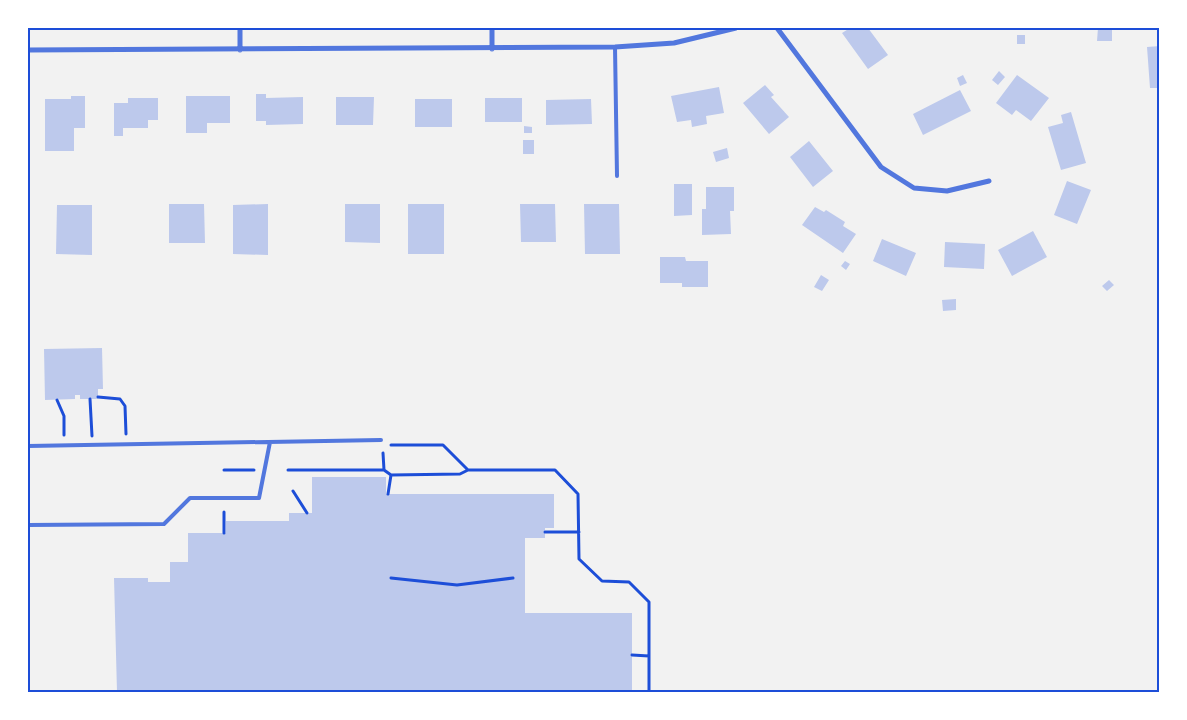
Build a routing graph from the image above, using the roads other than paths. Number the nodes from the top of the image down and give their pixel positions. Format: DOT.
graph roads {
  1 [pos="240,28"];
  2 [pos="492,28"];
  3 [pos="736,28"];
  4 [pos="777,28"];
  5 [pos="615,47"];
  6 [pos="492,49"];
  7 [pos="28,50"];
  8 [pos="240,50"];
  9 [pos="617,176"];
  10 [pos="989,180"];
  11 [pos="1160,189"];
  12 [pos="1159,400"];
  13 [pos="381,440"];
  14 [pos="270,442"];
  15 [pos="28,446"];
  16 [pos="28,525"];
  17 [pos="1160,536"];
  1 -- 8 [label="street"];
  2 -- 6 [label="street"];
  3 -- 5 [label="street"];
  4 -- 10 [label="street"];
  5 -- 6 [label="street"];
  5 -- 9 [label="lane"];
  6 -- 8 [label="street"];
  7 -- 8 [label="street"];
  11 -- 12 [label="lane"];
  12 -- 17 [label="lane"];
  13 -- 14 [label="lane"];
  14 -- 15 [label="lane"];
  14 -- 16 [label="lane"];
}
